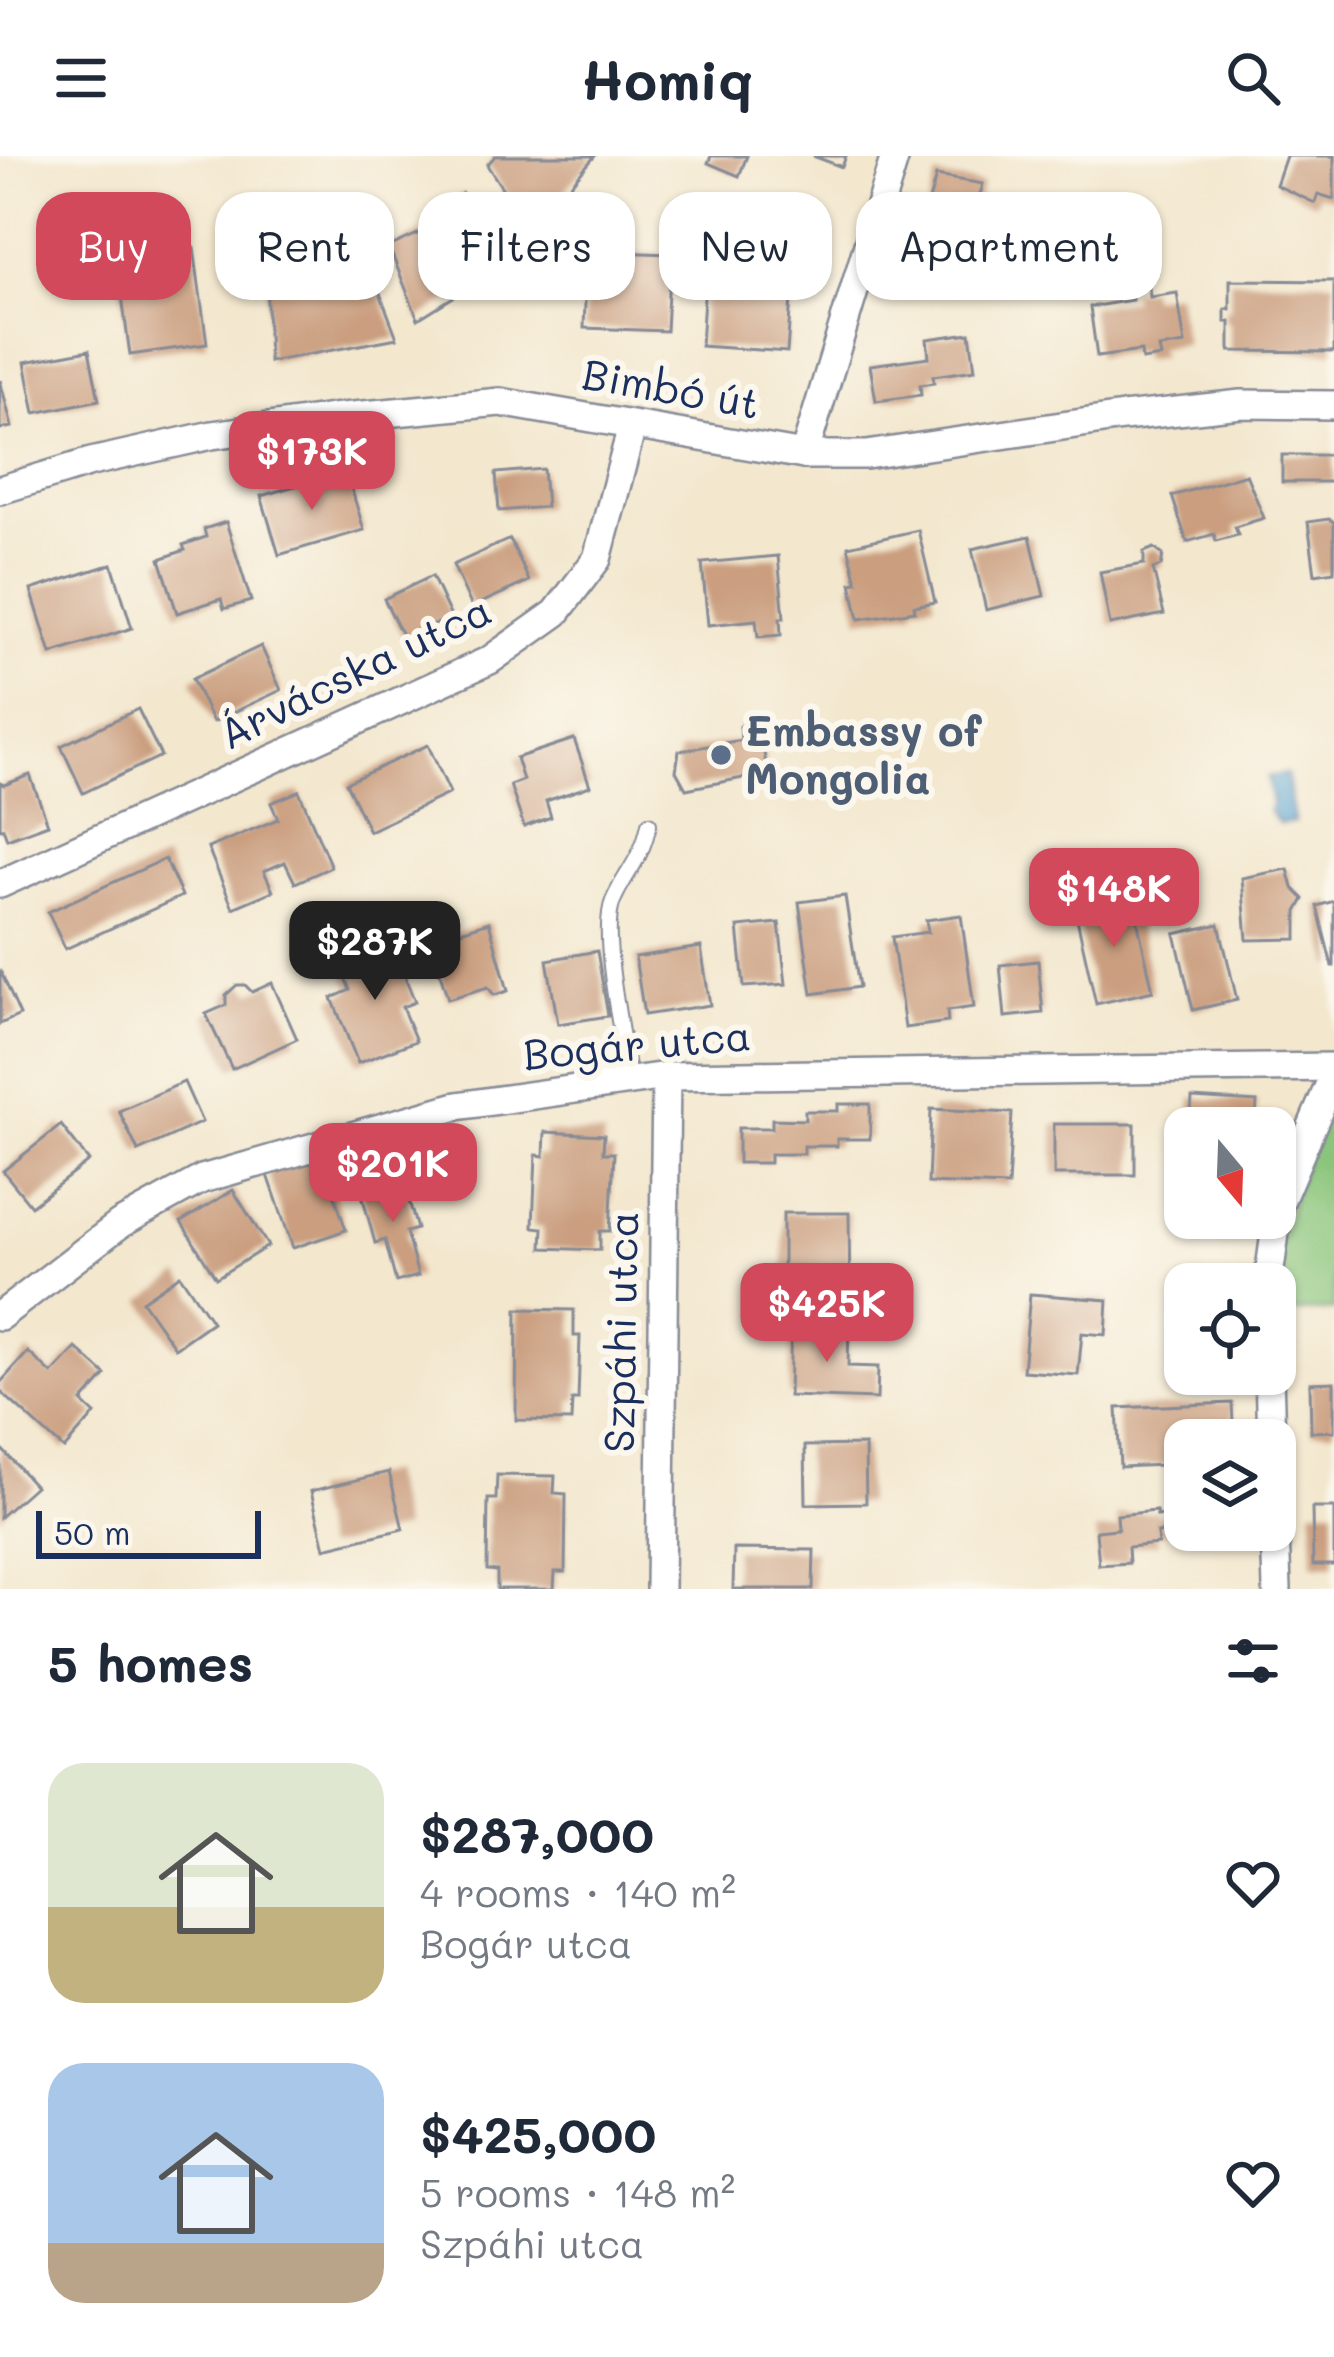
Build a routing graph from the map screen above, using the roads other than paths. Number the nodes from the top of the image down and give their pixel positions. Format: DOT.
graph roads {
  1 [pos="895,156"];
  2 [pos="1334,405"];
  3 [pos="632,427"];
  4 [pos="804,454"];
  5 [pos="0,490"];
  6 [pos="650,824"];
  7 [pos="0,884"];
  8 [pos="1334,1070"];
  9 [pos="666,1076"];
  10 [pos="629,1081"];
  11 [pos="1271,1263"];
  12 [pos="0,1316"];
  13 [pos="1276,1551"];
  14 [pos="660,1589"];
  15 [pos="1277,1589"];
  1 -- 4 [label="street"];
  2 -- 4 [label="street, Bimbó út"];
  3 -- 4 [label="street, Bimbó út"];
  3 -- 5 [label="street, Bimbó út"];
  3 -- 7 [label="street, Árvácska utca"];
  6 -- 10 [label="lane"];
  8 -- 9 [label="street, Bogár utca"];
  8 -- 11 [label="street"];
  9 -- 10 [label="street, Bogár utca"];
  9 -- 14 [label="street, Szpáhi utca"];
  10 -- 12 [label="street, Bogár utca"];
  13 -- 15 [label="street"];
}
